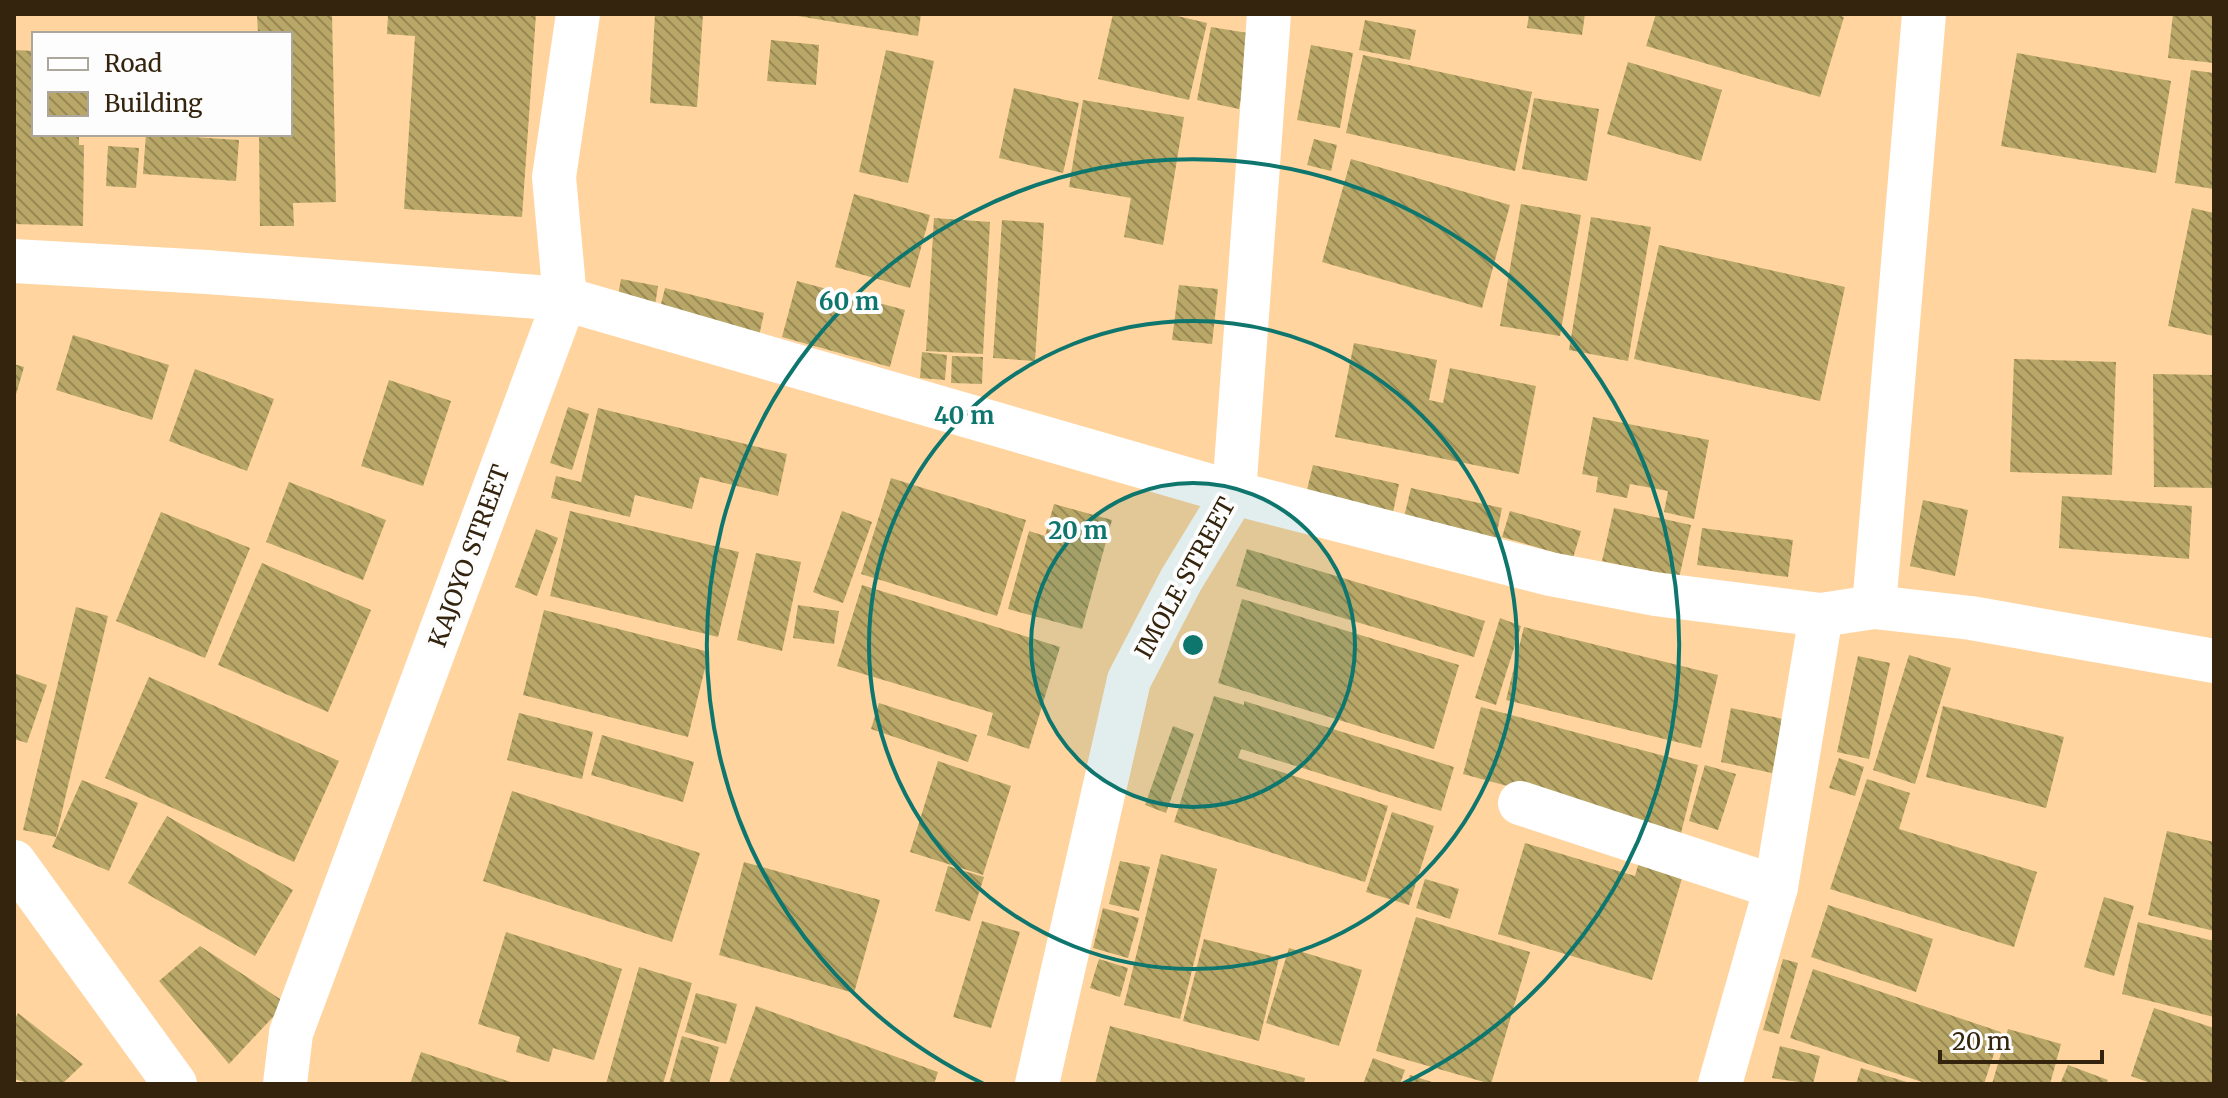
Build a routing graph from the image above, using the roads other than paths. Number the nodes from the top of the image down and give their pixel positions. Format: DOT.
graph roads {
  1 [pos="578,14"];
  2 [pos="1269,14"];
  3 [pos="1924,14"];
  4 [pos="14,261"];
  5 [pos="565,299"];
  6 [pos="1234,493"];
  7 [pos="1874,607"];
  8 [pos="1821,615"];
  9 [pos="2214,661"];
  10 [pos="1520,803"];
  11 [pos="14,862"];
  12 [pos="1776,887"];
  13 [pos="175,1084"];
  14 [pos="285,1084"];
  15 [pos="1037,1084"];
  16 [pos="1720,1084"];
  1 -- 5 [label="street, KAJOYO STREET"];
  2 -- 6 [label="street, IMOLE STREET"];
  3 -- 7 [label="street"];
  4 -- 5 [label="street"];
  5 -- 6 [label="street"];
  5 -- 14 [label="street, KAJOYO STREET"];
  6 -- 8 [label="street"];
  6 -- 15 [label="street, IMOLE STREET"];
  7 -- 8 [label="street"];
  7 -- 9 [label="street"];
  8 -- 12 [label="street"];
  10 -- 12 [label="street"];
  11 -- 13 [label="street"];
  12 -- 16 [label="street"];
}
